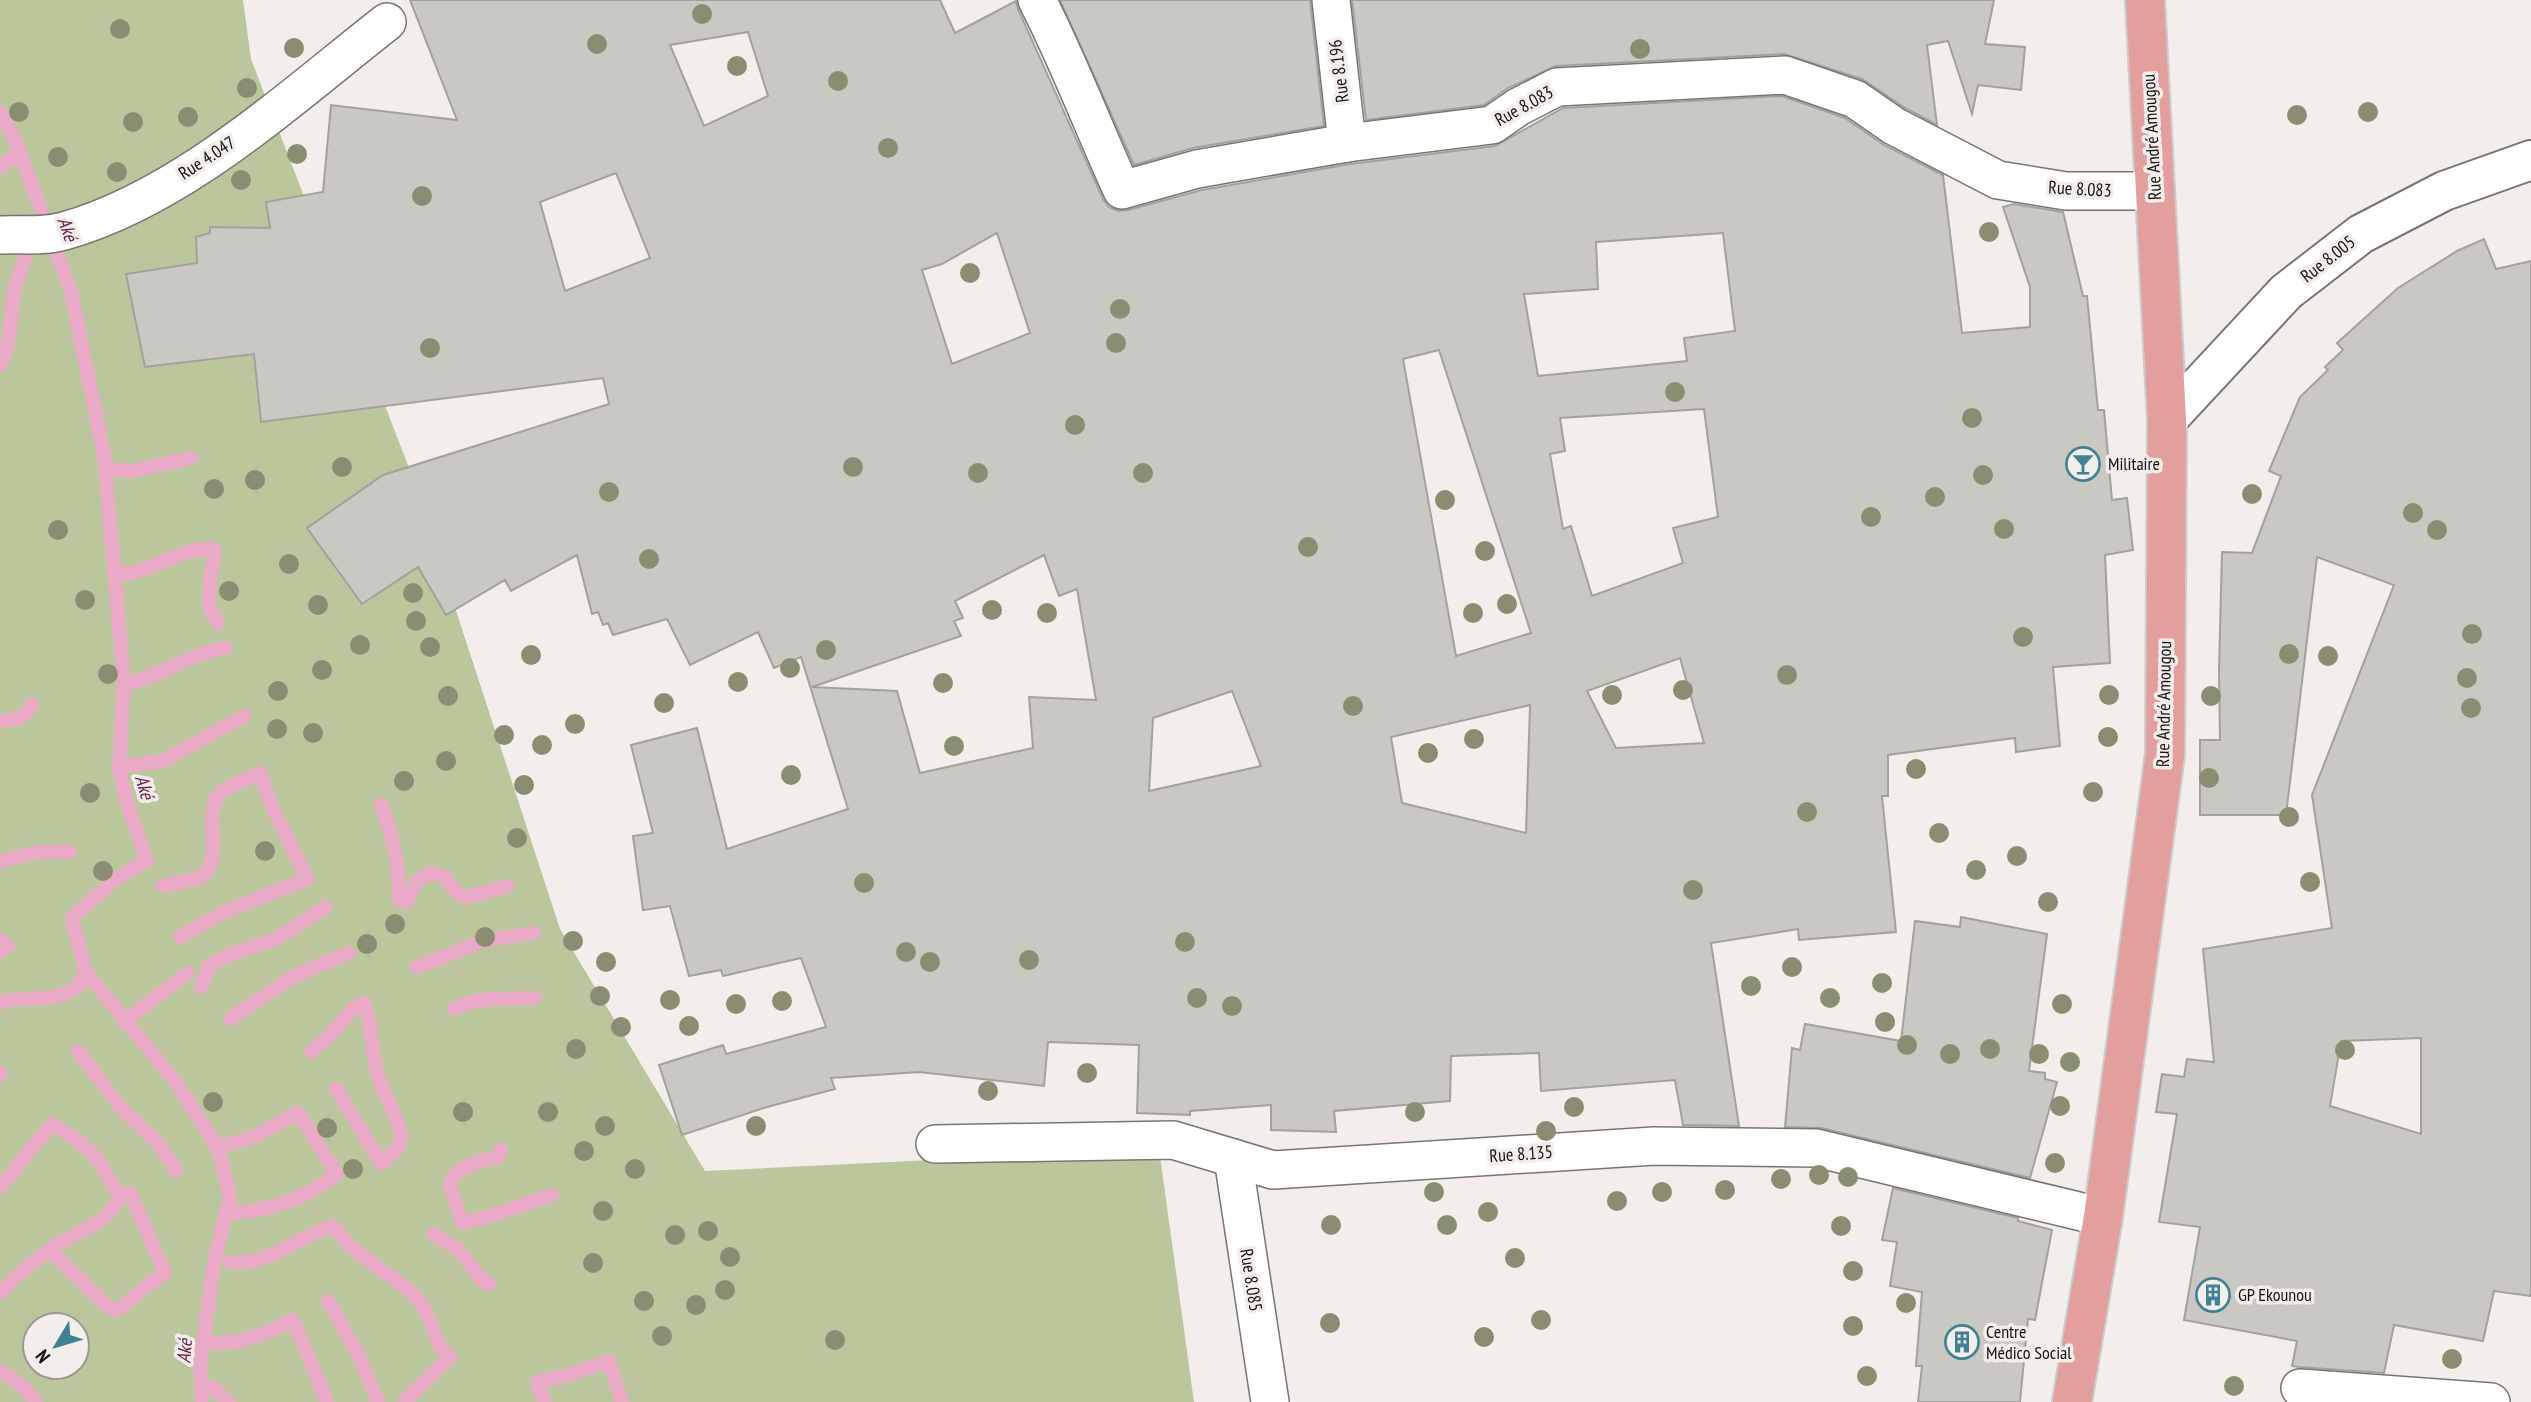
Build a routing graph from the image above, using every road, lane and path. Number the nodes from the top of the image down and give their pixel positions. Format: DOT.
graph roads {
  1 [pos="1037,0"];
  2 [pos="1331,0"];
  3 [pos="2145,0"];
  4 [pos="387,22"];
  5 [pos="1347,143"];
  6 [pos="2531,160"];
  7 [pos="2155,191"];
  8 [pos="0,235"];
  9 [pos="2167,419"];
  10 [pos="935,1144"];
  11 [pos="1233,1158"];
  12 [pos="2103,1217"];
  13 [pos="2300,1388"];
  14 [pos="1270,1402"];
  15 [pos="2072,1402"];
  16 [pos="2491,1402"];
  1 -- 5 [label="street, Rue 8.083"];
  2 -- 5 [label="street, Rue 8.196"];
  3 -- 7 [label="main road, Rue André Amougou"];
  4 -- 8 [label="street, Rue 4.047"];
  5 -- 7 [label="street, Rue 8.083"];
  6 -- 9 [label="street, Rue 8.005"];
  7 -- 9 [label="main road, Rue André Amougou"];
  9 -- 12 [label="main road, Rue André Amougou"];
  10 -- 11 [label="street, Rue 8.135"];
  11 -- 12 [label="street, Rue 8.135"];
  11 -- 14 [label="street, Rue 8.085"];
  12 -- 15 [label="main road, Rue André Amougou"];
  13 -- 16 [label="street"];
}
